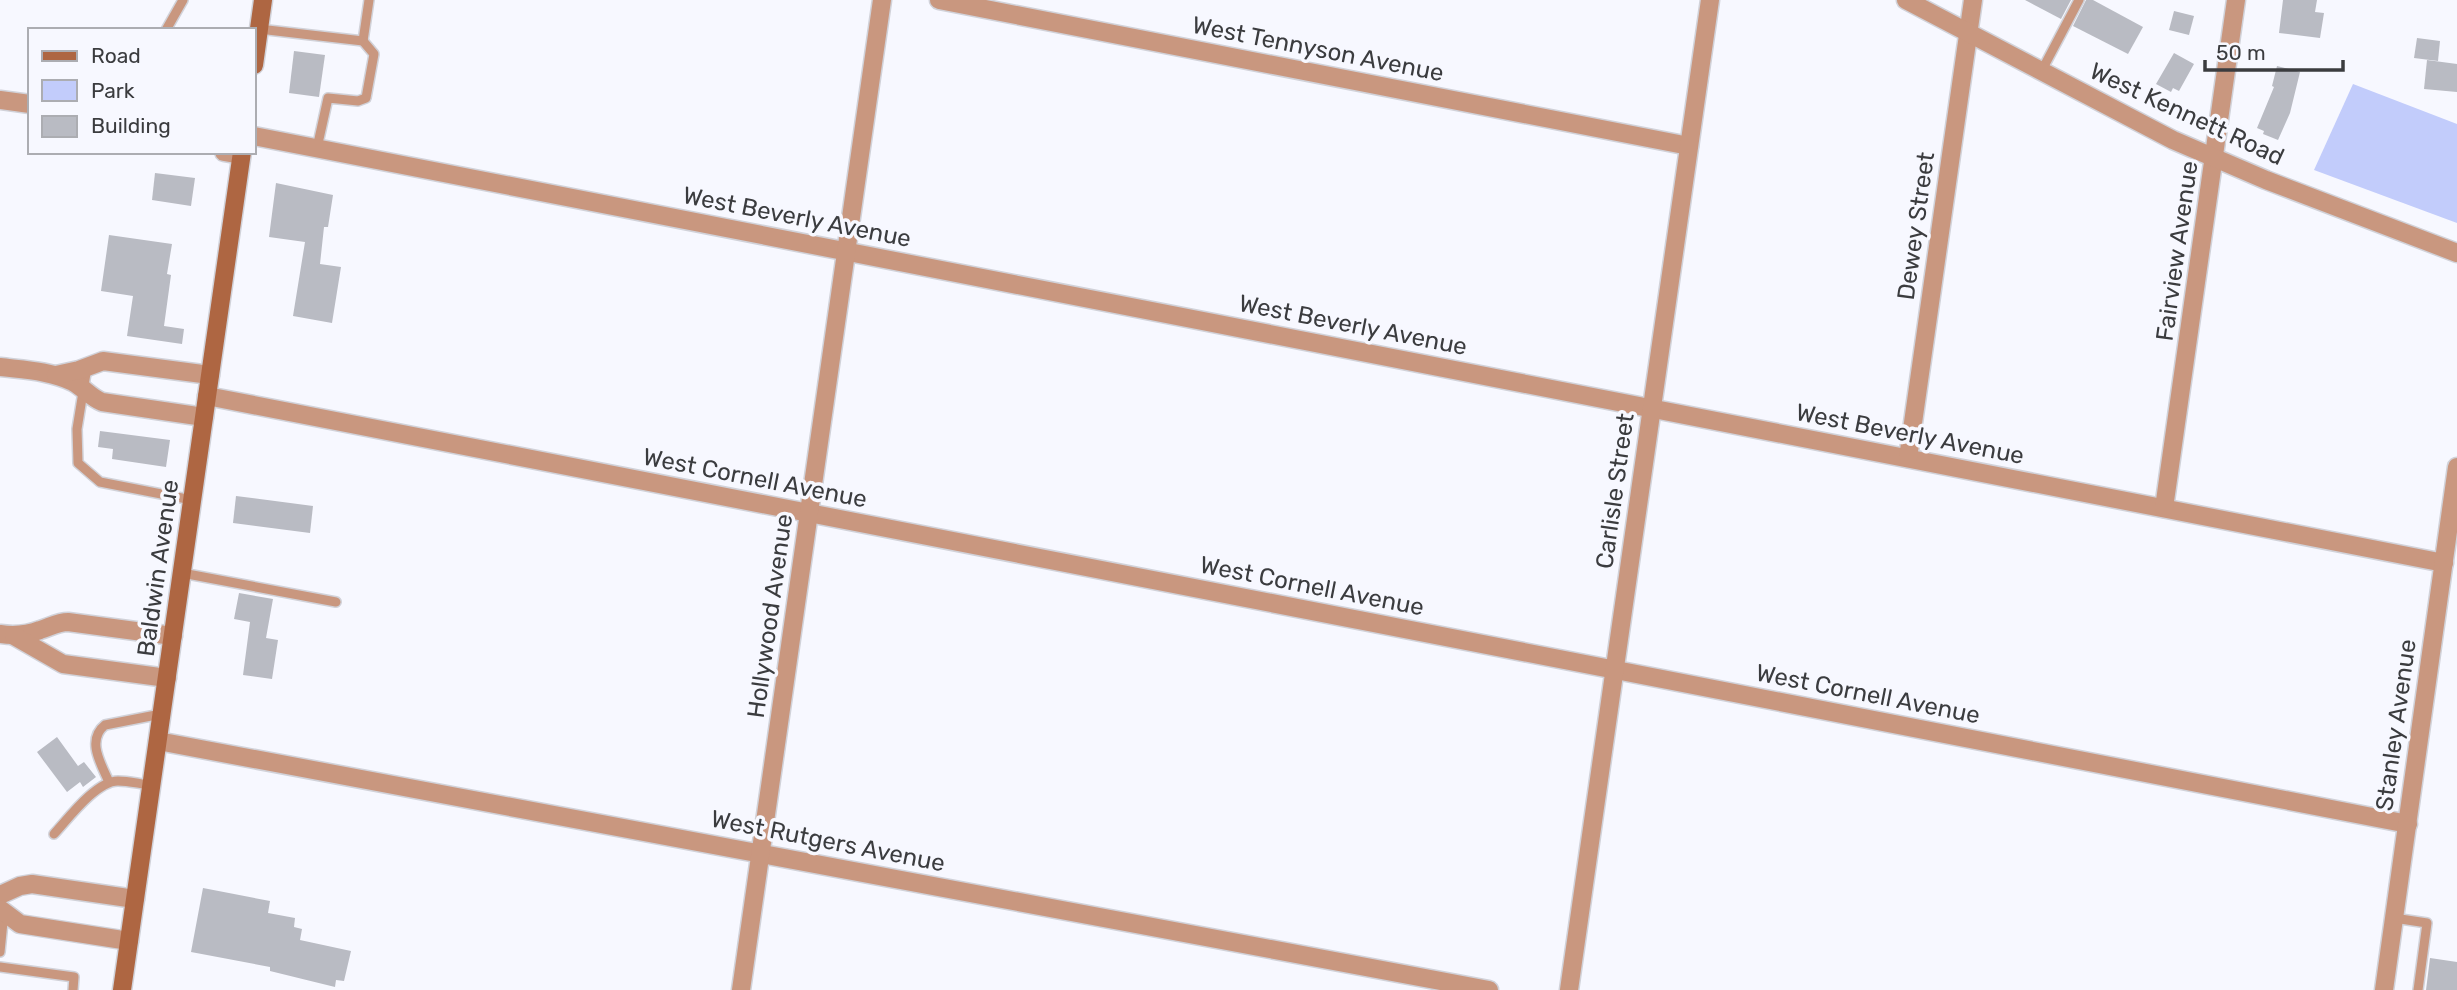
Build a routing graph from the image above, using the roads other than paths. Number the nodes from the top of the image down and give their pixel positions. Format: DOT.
graph roads {
  1 [pos="183,0"];
  2 [pos="263,0"];
  3 [pos="369,0"];
  4 [pos="882,0"];
  5 [pos="939,0"];
  6 [pos="1710,0"];
  7 [pos="1906,0"];
  8 [pos="1973,0"];
  9 [pos="2079,0"];
  10 [pos="2236,0"];
  11 [pos="167,28"];
  12 [pos="259,29"];
  13 [pos="1969,33"];
  14 [pos="363,41"];
  15 [pos="256,51"];
  16 [pos="2041,72"];
  17 [pos="0,100"];
  18 [pos="28,104"];
  19 [pos="256,136"];
  20 [pos="1689,146"];
  21 [pos="317,148"];
  22 [pos="236,154"];
  23 [pos="2215,158"];
  24 [pos="846,251"];
  25 [pos="2457,253"];
  26 [pos="0,367"];
  27 [pos="87,367"];
  28 [pos="56,375"];
  29 [pos="210,375"];
  30 [pos="83,389"];
  31 [pos="207,396"];
  32 [pos="1651,408"];
  33 [pos="204,417"];
  34 [pos="1908,458"];
  35 [pos="2457,467"];
  36 [pos="192,499"];
  37 [pos="2164,508"];
  38 [pos="809,513"];
  39 [pos="2444,563"];
  40 [pos="182,573"];
  41 [pos="337,602"];
  42 [pos="7,635"];
  43 [pos="173,636"];
  44 [pos="1614,670"];
  45 [pos="167,678"];
  46 [pos="161,715"];
  47 [pos="158,741"];
  48 [pos="109,782"];
  49 [pos="151,785"];
  50 [pos="2407,824"];
  51 [pos="54,834"];
  52 [pos="761,853"];
  53 [pos="135,899"];
  54 [pos="3,902"];
  55 [pos="2394,918"];
  56 [pos="129,941"];
  57 [pos="0,952"];
  58 [pos="0,967"];
  59 [pos="72,990"];
  60 [pos="122,990"];
  61 [pos="741,990"];
  62 [pos="1489,990"];
  63 [pos="1569,990"];
  64 [pos="2384,990"];
  65 [pos="2418,990"];
  1 -- 11 [label="lane"];
  2 -- 12 [label="main road"];
  3 -- 14 [label="lane"];
  4 -- 24 [label="street, Hollywood Avenue"];
  5 -- 20 [label="street, West Tennyson Avenue"];
  6 -- 20 [label="street, Carlisle Street"];
  7 -- 13 [label="street, West Kennett Road"];
  8 -- 13 [label="street, Dewey Street"];
  9 -- 16 [label="lane"];
  10 -- 23 [label="street, Fairview Avenue"];
  12 -- 14 [label="lane"];
  12 -- 15 [label="main road"];
  13 -- 16 [label="street, West Kennett Road"];
  13 -- 34 [label="street, Dewey Street"];
  14 -- 21 [label="lane"];
  16 -- 23 [label="street, West Kennett Road"];
  17 -- 18 [label="street"];
  19 -- 21 [label="street, West Beverly Avenue"];
  20 -- 32 [label="street, Carlisle Street"];
  21 -- 24 [label="street, West Beverly Avenue"];
  22 -- 29 [label="main road, Baldwin Avenue"];
  23 -- 25 [label="street, West Kennett Road"];
  23 -- 37 [label="street, Fairview Avenue"];
  24 -- 32 [label="street, West Beverly Avenue"];
  24 -- 38 [label="street, Hollywood Avenue"];
  26 -- 28 [label="street"];
  27 -- 28 [label="street"];
  27 -- 29 [label="street"];
  27 -- 30 [label="lane"];
  28 -- 30 [label="street"];
  29 -- 31 [label="main road, Baldwin Avenue"];
  30 -- 33 [label="street"];
  30 -- 36 [label="lane"];
  31 -- 33 [label="main road, Baldwin Avenue"];
  31 -- 38 [label="street, West Cornell Avenue"];
  32 -- 34 [label="street, West Beverly Avenue"];
  32 -- 44 [label="street, Carlisle Street"];
  33 -- 36 [label="main road, Baldwin Avenue"];
  34 -- 37 [label="street, West Beverly Avenue"];
  35 -- 39 [label="street, Stanley Avenue"];
  36 -- 40 [label="main road, Baldwin Avenue"];
  37 -- 39 [label="street, West Beverly Avenue"];
  38 -- 44 [label="street, West Cornell Avenue"];
  38 -- 52 [label="street, Hollywood Avenue"];
  39 -- 50 [label="street, Stanley Avenue"];
  40 -- 41 [label="lane"];
  40 -- 43 [label="main road, Baldwin Avenue"];
  42 -- 43 [label="street"];
  42 -- 45 [label="street"];
  43 -- 45 [label="main road, Baldwin Avenue"];
  44 -- 50 [label="street, West Cornell Avenue"];
  44 -- 63 [label="street, Carlisle Street"];
  45 -- 46 [label="main road, Baldwin Avenue"];
  46 -- 47 [label="main road, Baldwin Avenue"];
  46 -- 48 [label="lane"];
  47 -- 49 [label="main road, Baldwin Avenue"];
  47 -- 52 [label="street, West Rutgers Avenue"];
  48 -- 49 [label="lane"];
  48 -- 51 [label="lane"];
  49 -- 53 [label="main road, Baldwin Avenue"];
  50 -- 55 [label="street, Stanley Avenue"];
  52 -- 61 [label="street, Hollywood Avenue"];
  52 -- 62 [label="street, West Rutgers Avenue"];
  53 -- 54 [label="street"];
  53 -- 56 [label="main road, Baldwin Avenue"];
  54 -- 56 [label="street"];
  54 -- 57 [label="lane"];
  55 -- 64 [label="street, Stanley Avenue"];
  55 -- 65 [label="lane"];
  56 -- 60 [label="main road, Baldwin Avenue"];
  58 -- 59 [label="lane"];
}
